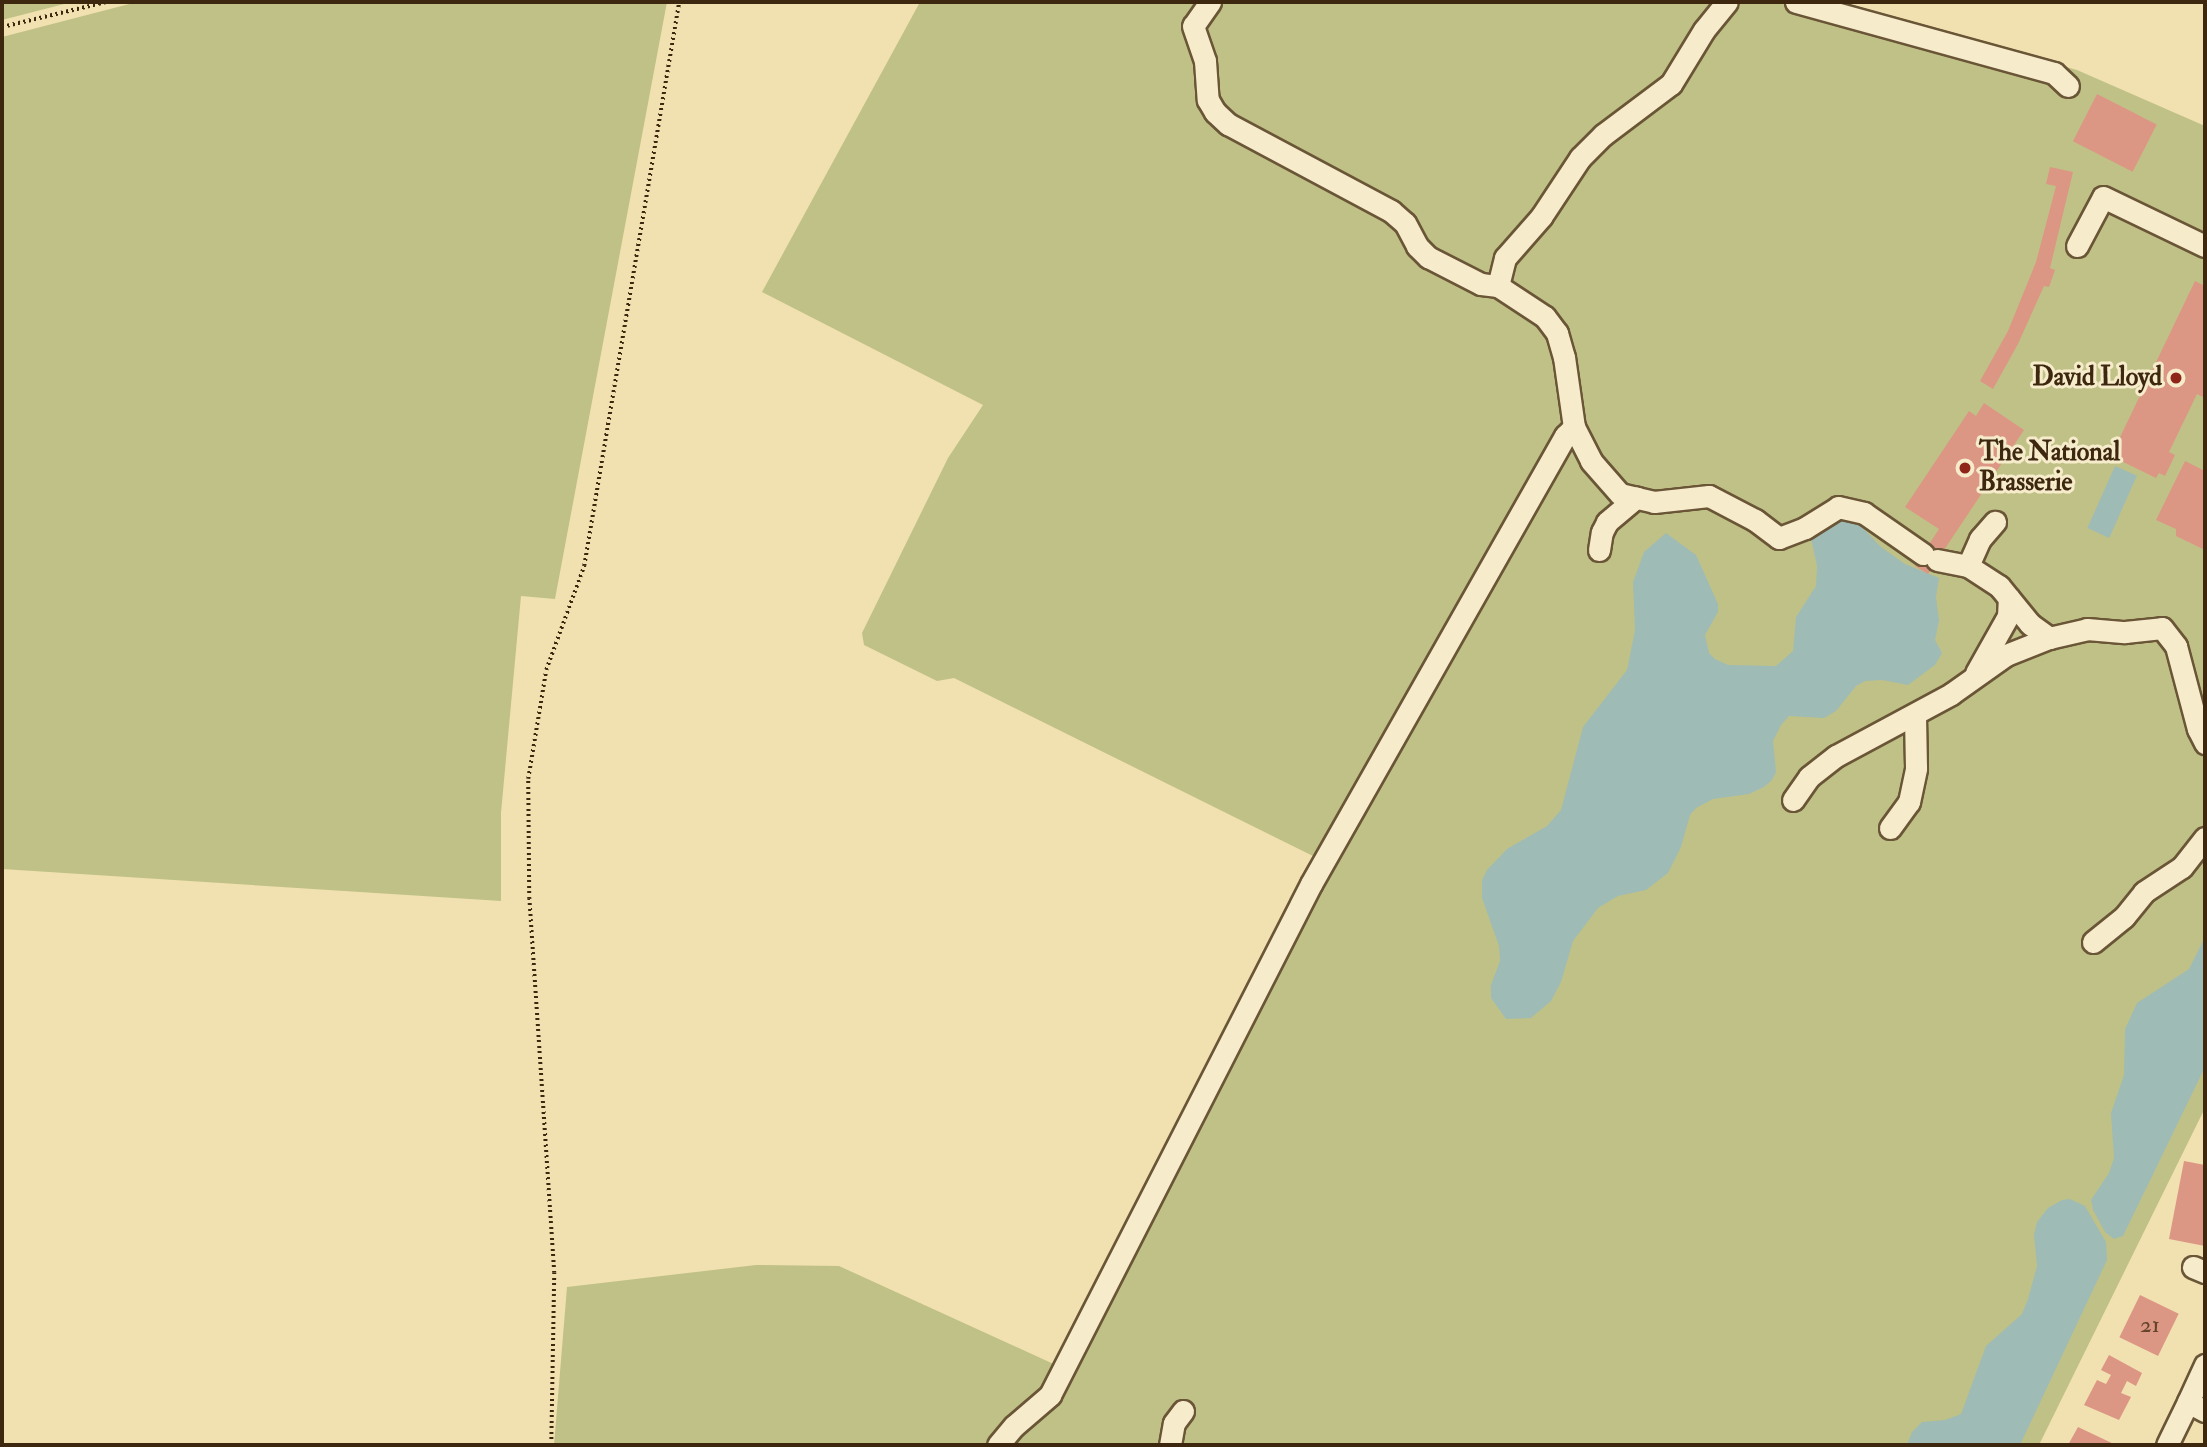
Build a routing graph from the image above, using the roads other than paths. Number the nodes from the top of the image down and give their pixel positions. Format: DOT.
graph roads {
  1 [pos="1210,2"];
  2 [pos="1727,2"];
  3 [pos="1796,2"];
  4 [pos="2068,86"];
  5 [pos="2077,246"];
  6 [pos="2205,246"];
  7 [pos="1498,286"];
  8 [pos="1574,427"];
  9 [pos="1636,498"];
  10 [pos="1995,522"];
  11 [pos="1599,550"];
  12 [pos="1968,566"];
  13 [pos="2009,598"];
  14 [pos="2049,638"];
  15 [pos="1975,675"];
  16 [pos="1915,715"];
  17 [pos="2205,743"];
  18 [pos="1793,800"];
  19 [pos="1890,828"];
  20 [pos="2205,838"];
  21 [pos="2093,942"];
  22 [pos="2205,1365"];
  23 [pos="2197,1406"];
  24 [pos="1183,1411"];
  25 [pos="998,1445"];
  26 [pos="1170,1445"];
  27 [pos="2168,1445"];
  1 -- 7 [label="lane"];
  2 -- 7 [label="lane"];
  3 -- 4 [label="lane"];
  5 -- 6 [label="lane"];
  7 -- 8 [label="lane"];
  8 -- 9 [label="lane"];
  8 -- 25 [label="lane"];
  9 -- 11 [label="lane"];
  9 -- 12 [label="lane"];
  10 -- 12 [label="lane"];
  12 -- 13 [label="lane"];
  13 -- 14 [label="lane"];
  13 -- 15 [label="lane"];
  14 -- 15 [label="lane"];
  14 -- 17 [label="lane"];
  15 -- 16 [label="lane"];
  16 -- 18 [label="lane"];
  16 -- 19 [label="lane"];
  20 -- 21 [label="lane"];
  22 -- 23 [label="lane"];
  23 -- 27 [label="lane"];
  24 -- 26 [label="lane"];
}
